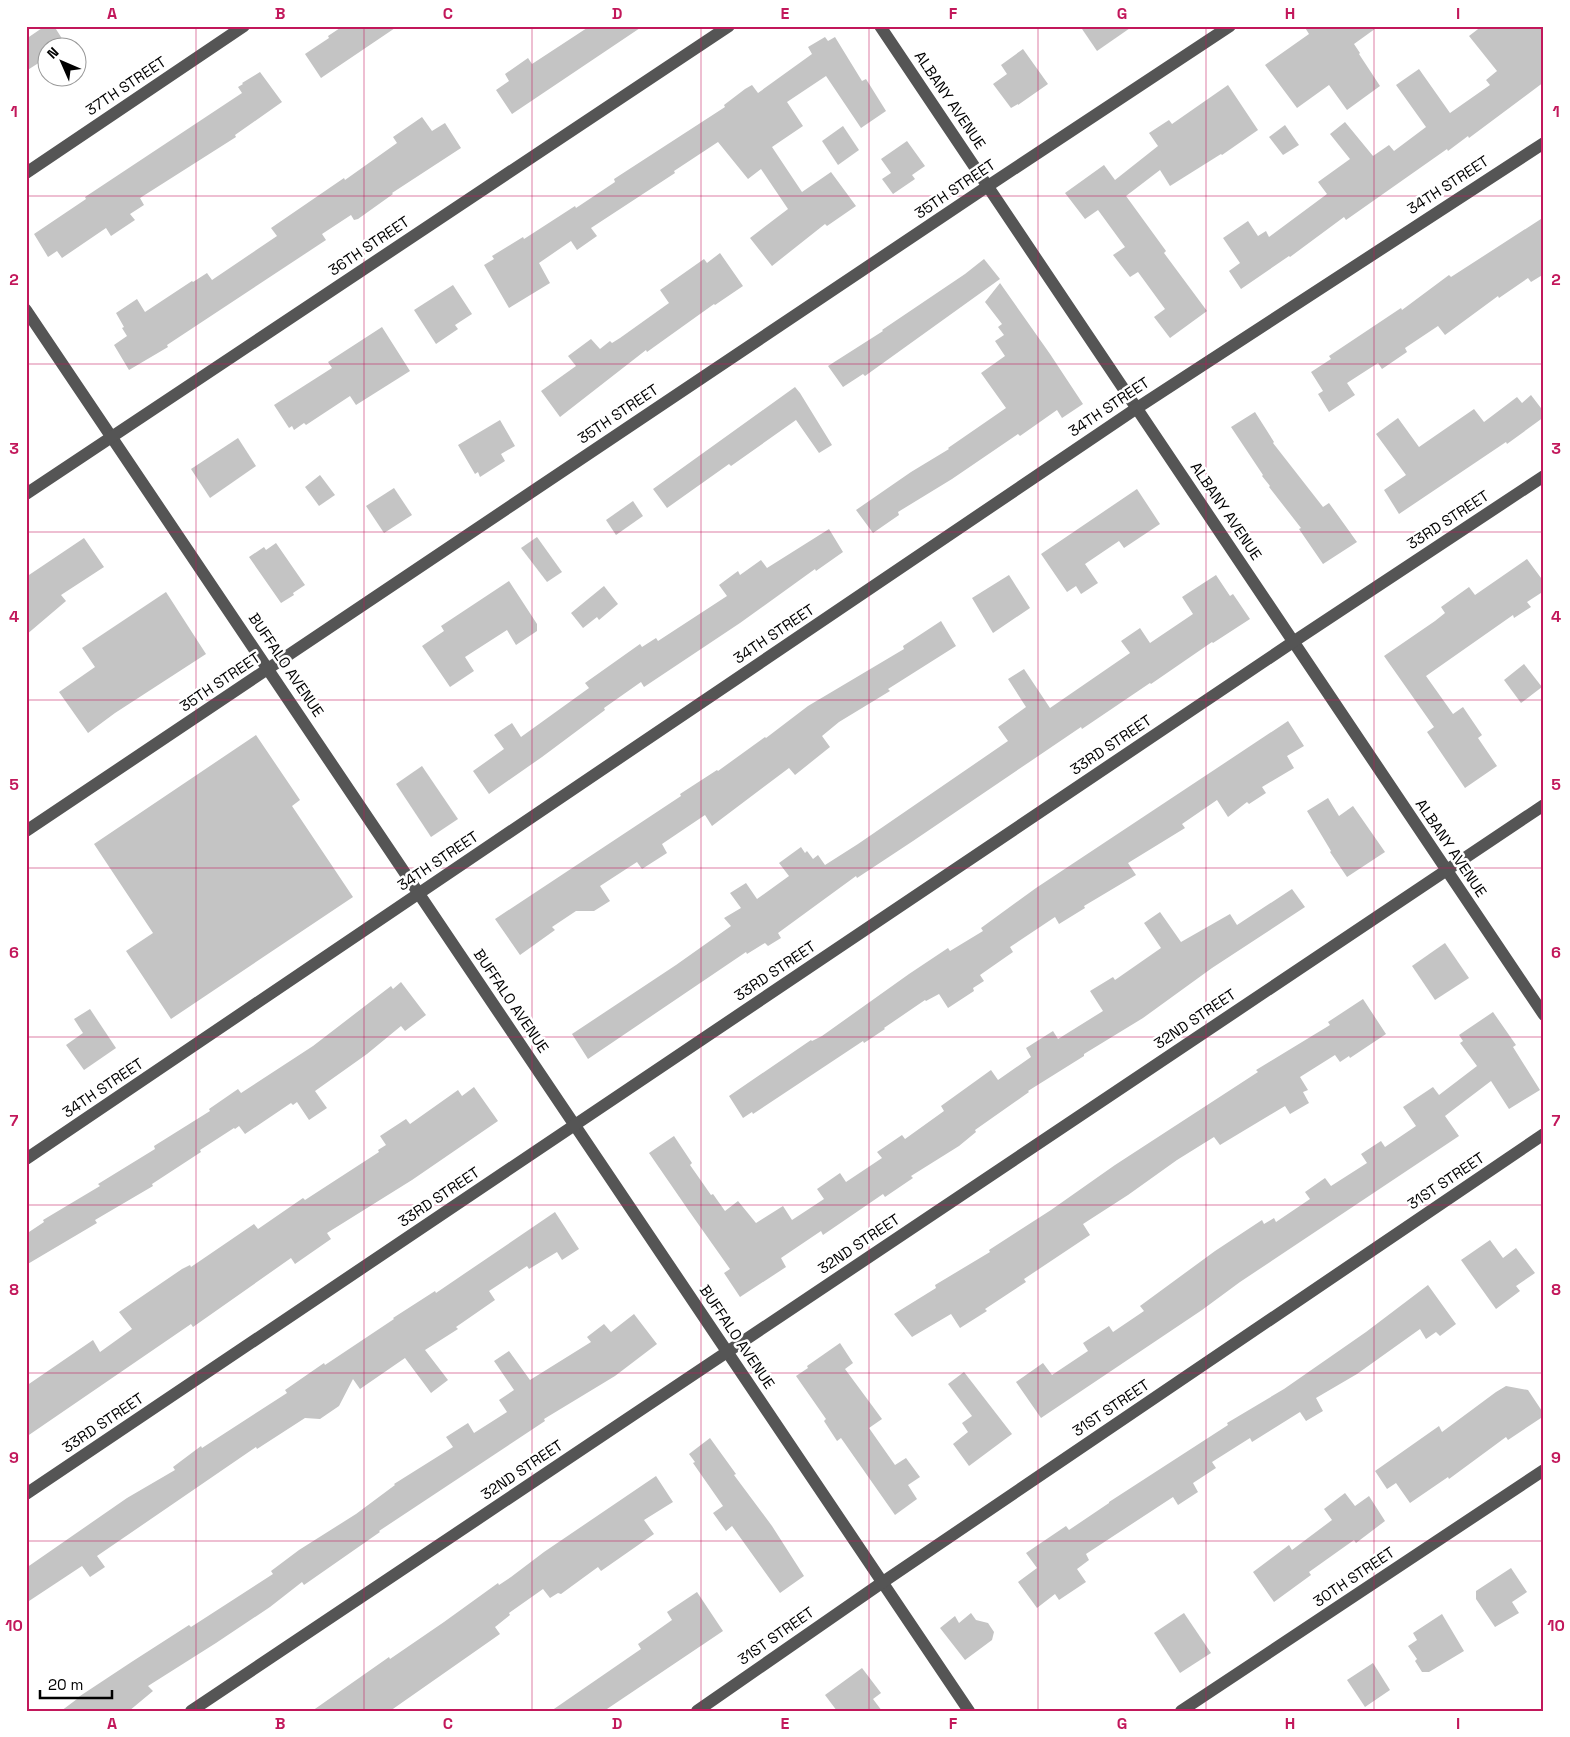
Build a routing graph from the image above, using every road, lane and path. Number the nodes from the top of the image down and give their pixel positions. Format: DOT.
graph roads {
  1 [pos="244,26"];
  2 [pos="729,26"];
  3 [pos="880,26"];
  4 [pos="1230,26"];
  5 [pos="1544,142"];
  6 [pos="26,173"];
  7 [pos="988,186"];
  8 [pos="26,310"];
  9 [pos="1137,408"];
  10 [pos="113,436"];
  11 [pos="1544,476"];
  12 [pos="26,494"];
  13 [pos="1293,642"];
  14 [pos="269,668"];
  15 [pos="1544,805"];
  16 [pos="26,831"];
  17 [pos="1447,870"];
  18 [pos="419,894"];
  19 [pos="1544,1014"];
  20 [pos="575,1124"];
  21 [pos="1544,1134"];
  22 [pos="26,1159"];
  23 [pos="727,1352"];
  24 [pos="1544,1470"];
  25 [pos="26,1494"];
  26 [pos="883,1582"];
  27 [pos="192,1711"];
  28 [pos="697,1711"];
  29 [pos="969,1711"];
  30 [pos="1181,1711"];
  1 -- 6 [label="street, 37TH STREET"];
  2 -- 10 [label="street, 36TH STREET"];
  3 -- 7 [label="street, ALBANY AVENUE"];
  4 -- 7 [label="street, 35TH STREET"];
  5 -- 9 [label="street, 34TH STREET"];
  7 -- 9 [label="street, ALBANY AVENUE"];
  7 -- 14 [label="street, 35TH STREET"];
  8 -- 10 [label="street, BUFFALO AVENUE"];
  9 -- 13 [label="street, ALBANY AVENUE"];
  9 -- 18 [label="street, 34TH STREET"];
  10 -- 12 [label="street, 36TH STREET"];
  10 -- 14 [label="street, BUFFALO AVENUE"];
  11 -- 13 [label="street, 33RD STREET"];
  13 -- 17 [label="street, ALBANY AVENUE"];
  13 -- 20 [label="street, 33RD STREET"];
  14 -- 16 [label="street, 35TH STREET"];
  14 -- 18 [label="street, BUFFALO AVENUE"];
  15 -- 17 [label="street, 32ND STREET"];
  17 -- 19 [label="street, ALBANY AVENUE"];
  17 -- 23 [label="street, 32ND STREET"];
  18 -- 20 [label="street, BUFFALO AVENUE"];
  18 -- 22 [label="street, 34TH STREET"];
  20 -- 23 [label="street, BUFFALO AVENUE"];
  20 -- 25 [label="street, 33RD STREET"];
  21 -- 26 [label="street, 31ST STREET"];
  23 -- 26 [label="street, BUFFALO AVENUE"];
  23 -- 27 [label="street, 32ND STREET"];
  24 -- 30 [label="street, 30TH STREET"];
  26 -- 28 [label="street, 31ST STREET"];
  26 -- 29 [label="street, BUFFALO AVENUE"];
}
